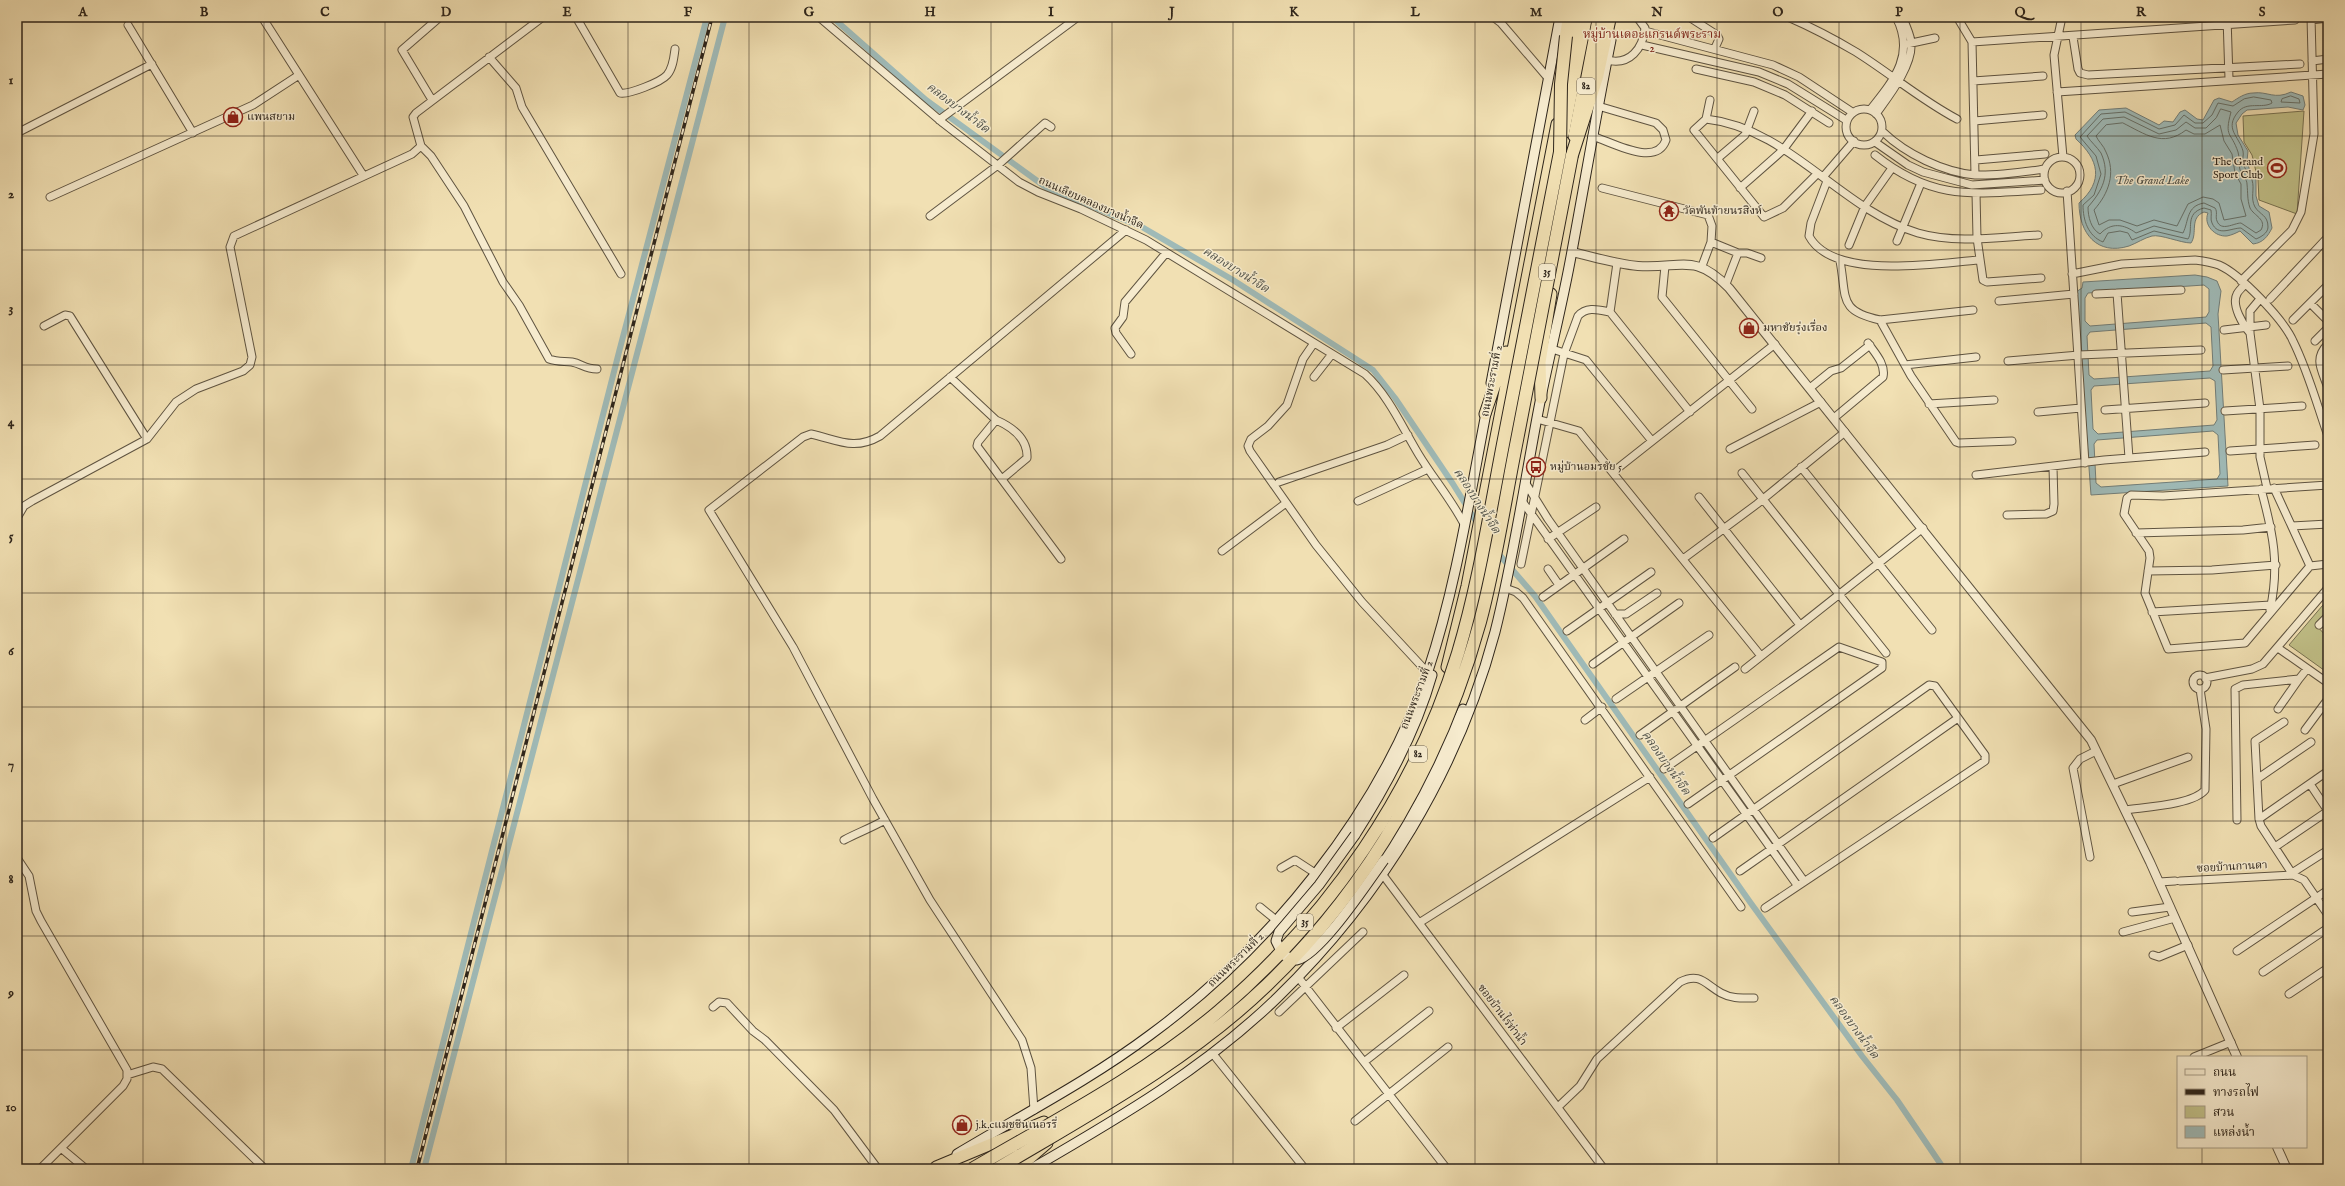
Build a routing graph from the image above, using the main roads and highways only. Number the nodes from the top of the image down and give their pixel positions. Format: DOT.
graph roads {
  1 [pos="1560,17"];
  2 [pos="1569,17"];
  3 [pos="1578,17"];
  4 [pos="1586,17"];
  5 [pos="1598,17"];
  6 [pos="1610,17"];
  7 [pos="1616,17"];
  8 [pos="1560,152"];
  9 [pos="1572,155"];
  10 [pos="1547,273"];
  11 [pos="1528,274"];
  12 [pos="1541,398"];
  13 [pos="1485,414"];
  14 [pos="1444,615"];
  15 [pos="1495,632"];
  16 [pos="1044,1122"];
  17 [pos="1054,1138"];
  18 [pos="934,1168"];
  19 [pos="965,1169"];
  20 [pos="972,1169"];
  21 [pos="997,1169"];
  22 [pos="1001,1169"];
  23 [pos="1017,1169"];
  24 [pos="1032,1169"];
  1 -- 13 [label="main road, ถนนพระรามที่ 2 / 35"];
  2 -- 8 [label="highway, bridge"];
  3 -- 11 [label="highway, ถนนพระรามที่ 2 / 35"];
  4 -- 8 [label="highway, 82, bridge"];
  5 -- 9 [label="highway, 82"];
  5 -- 10 [label="highway, 35"];
  6 -- 9 [label="highway"];
  7 -- 12 [label="main road, 35"];
  8 -- 20 [label="highway, 82, bridge"];
  9 -- 21 [label="highway, 82, bridge"];
  10 -- 12 [label="highway"];
  10 -- 17 [label="highway, 35, bridge"];
  11 -- 13 [label="highway"];
  11 -- 16 [label="highway, ถนนพระรามที่ 2 / 35"];
  12 -- 15 [label="main road, 35"];
  13 -- 14 [label="main road, ถนนพระรามที่ 2 / 35"];
  14 -- 15 [label="main road, bridge"];
  14 -- 18 [label="main road, ถนนพระรามที่ 2 / 35"];
  15 -- 24 [label="main road, 35"];
  16 -- 18 [label="highway"];
  16 -- 19 [label="highway, ถนนพระรามที่ 2 / 35"];
  17 -- 22 [label="highway, 35"];
  17 -- 23 [label="highway"];
}
